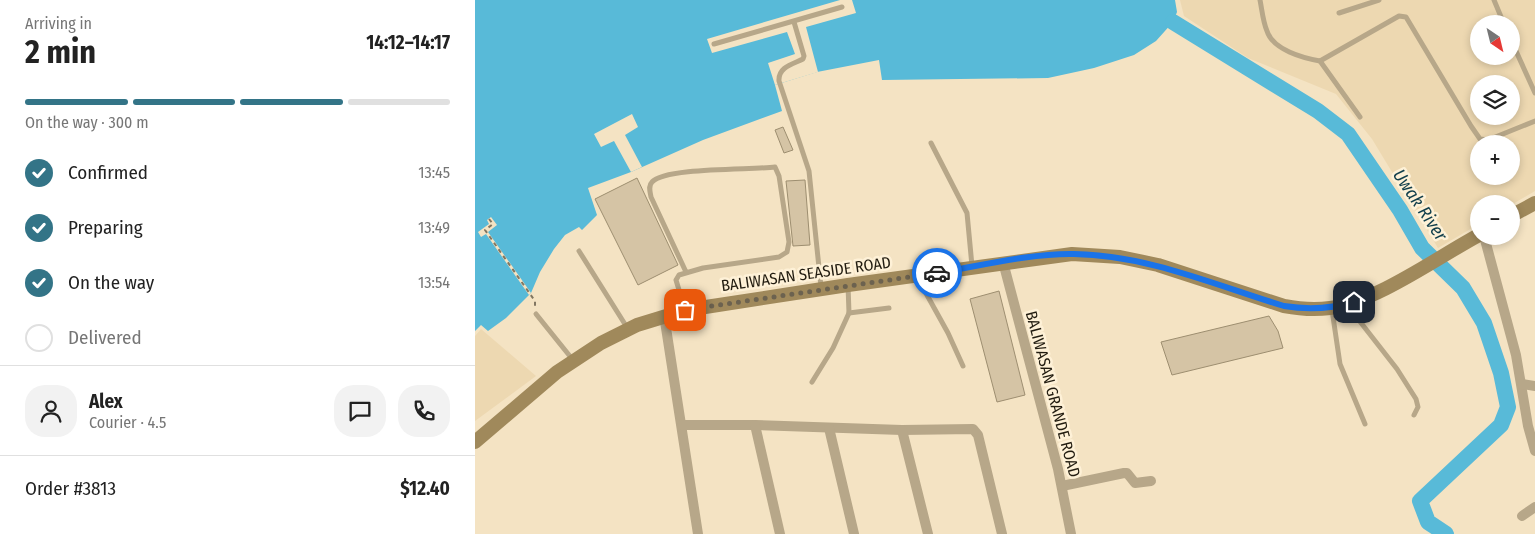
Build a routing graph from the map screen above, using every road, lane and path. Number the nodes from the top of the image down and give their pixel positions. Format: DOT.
graph roads {
  1 [pos="1260,0"];
  2 [pos="1379,0"];
  3 [pos="1494,0"];
  4 [pos="842,7"];
  5 [pos="1339,13"];
  6 [pos="1500,15"];
  7 [pos="794,22"];
  8 [pos="714,44"];
  9 [pos="1520,60"];
  10 [pos="1320,61"];
  11 [pos="1535,93"];
  12 [pos="1360,117"];
  13 [pos="1535,121"];
  14 [pos="931,143"];
  15 [pos="1535,203"];
  16 [pos="1520,211"];
  17 [pos="489,218"];
  18 [pos="1470,240"];
  19 [pos="1486,245"];
  20 [pos="579,251"];
  21 [pos="1003,262"];
  22 [pos="972,267"];
  23 [pos="687,272"];
  24 [pos="916,276"];
  25 [pos="848,284"];
  26 [pos="821,289"];
  27 [pos="1354,302"];
  28 [pos="889,308"];
  29 [pos="1332,308"];
  30 [pos="685,310"];
  31 [pos="849,313"];
  32 [pos="536,314"];
  33 [pos="664,315"];
  34 [pos="628,329"];
  35 [pos="574,360"];
  36 [pos="963,366"];
  37 [pos="812,382"];
  38 [pos="1522,384"];
  39 [pos="1535,386"];
  40 [pos="1414,415"];
  41 [pos="1365,424"];
  42 [pos="755,425"];
  43 [pos="682,426"];
  44 [pos="829,428"];
  45 [pos="902,430"];
  46 [pos="476,439"];
  47 [pos="1535,451"];
  48 [pos="1151,482"];
  49 [pos="1062,486"];
  50 [pos="1535,507"];
  51 [pos="1522,516"];
  52 [pos="699,534"];
  53 [pos="781,534"];
  54 [pos="854,534"];
  55 [pos="928,534"];
  56 [pos="1002,534"];
  57 [pos="1071,534"];
  1 -- 10 [label="lane"];
  2 -- 5 [label="lane"];
  3 -- 6 [label="lane"];
  4 -- 7 [label="lane"];
  7 -- 8 [label="lane"];
  7 -- 26 [label="lane"];
  9 -- 11 [label="lane"];
  10 -- 12 [label="lane"];
  10 -- 13 [label="lane"];
  14 -- 22 [label="lane"];
  15 -- 16 [label="main road"];
  17 -- 32 [label="path"];
  18 -- 27 [label="main road, BALIWASAN SEASIDE ROAD"];
  19 -- 38 [label="street"];
  20 -- 34 [label="lane"];
  21 -- 22 [label="main road, BALIWASAN SEASIDE ROAD"];
  21 -- 29 [label="main road, BALIWASAN SEASIDE ROAD"];
  21 -- 49 [label="street, BALIWASAN GRANDE ROAD"];
  22 -- 24 [label="main road, BALIWASAN SEASIDE ROAD"];
  23 -- 23 [label="lane"];
  23 -- 30 [label="lane"];
  24 -- 25 [label="main road, BALIWASAN SEASIDE ROAD"];
  24 -- 36 [label="lane"];
  25 -- 26 [label="main road, BALIWASAN SEASIDE ROAD"];
  25 -- 31 [label="lane"];
  26 -- 30 [label="main road, BALIWASAN SEASIDE ROAD"];
  27 -- 29 [label="main road, BALIWASAN SEASIDE ROAD"];
  27 -- 40 [label="lane"];
  28 -- 31 [label="lane"];
  29 -- 41 [label="lane"];
  30 -- 33 [label="main road, BALIWASAN SEASIDE ROAD"];
  31 -- 37 [label="lane"];
  32 -- 35 [label="lane"];
  33 -- 34 [label="main road, BALIWASAN SEASIDE ROAD"];
  33 -- 43 [label="street"];
  34 -- 35 [label="main road, BALIWASAN SEASIDE ROAD"];
  35 -- 46 [label="main road, BALIWASAN SEASIDE ROAD"];
  38 -- 39 [label="street"];
  38 -- 47 [label="street"];
  42 -- 43 [label="street"];
  42 -- 44 [label="street"];
  42 -- 53 [label="street"];
  43 -- 52 [label="street"];
  44 -- 45 [label="street"];
  44 -- 54 [label="street"];
  45 -- 55 [label="street"];
  45 -- 56 [label="street"];
  48 -- 49 [label="street"];
  49 -- 57 [label="street, BALIWASAN GRANDE ROAD"];
  50 -- 51 [label="street"];
}
